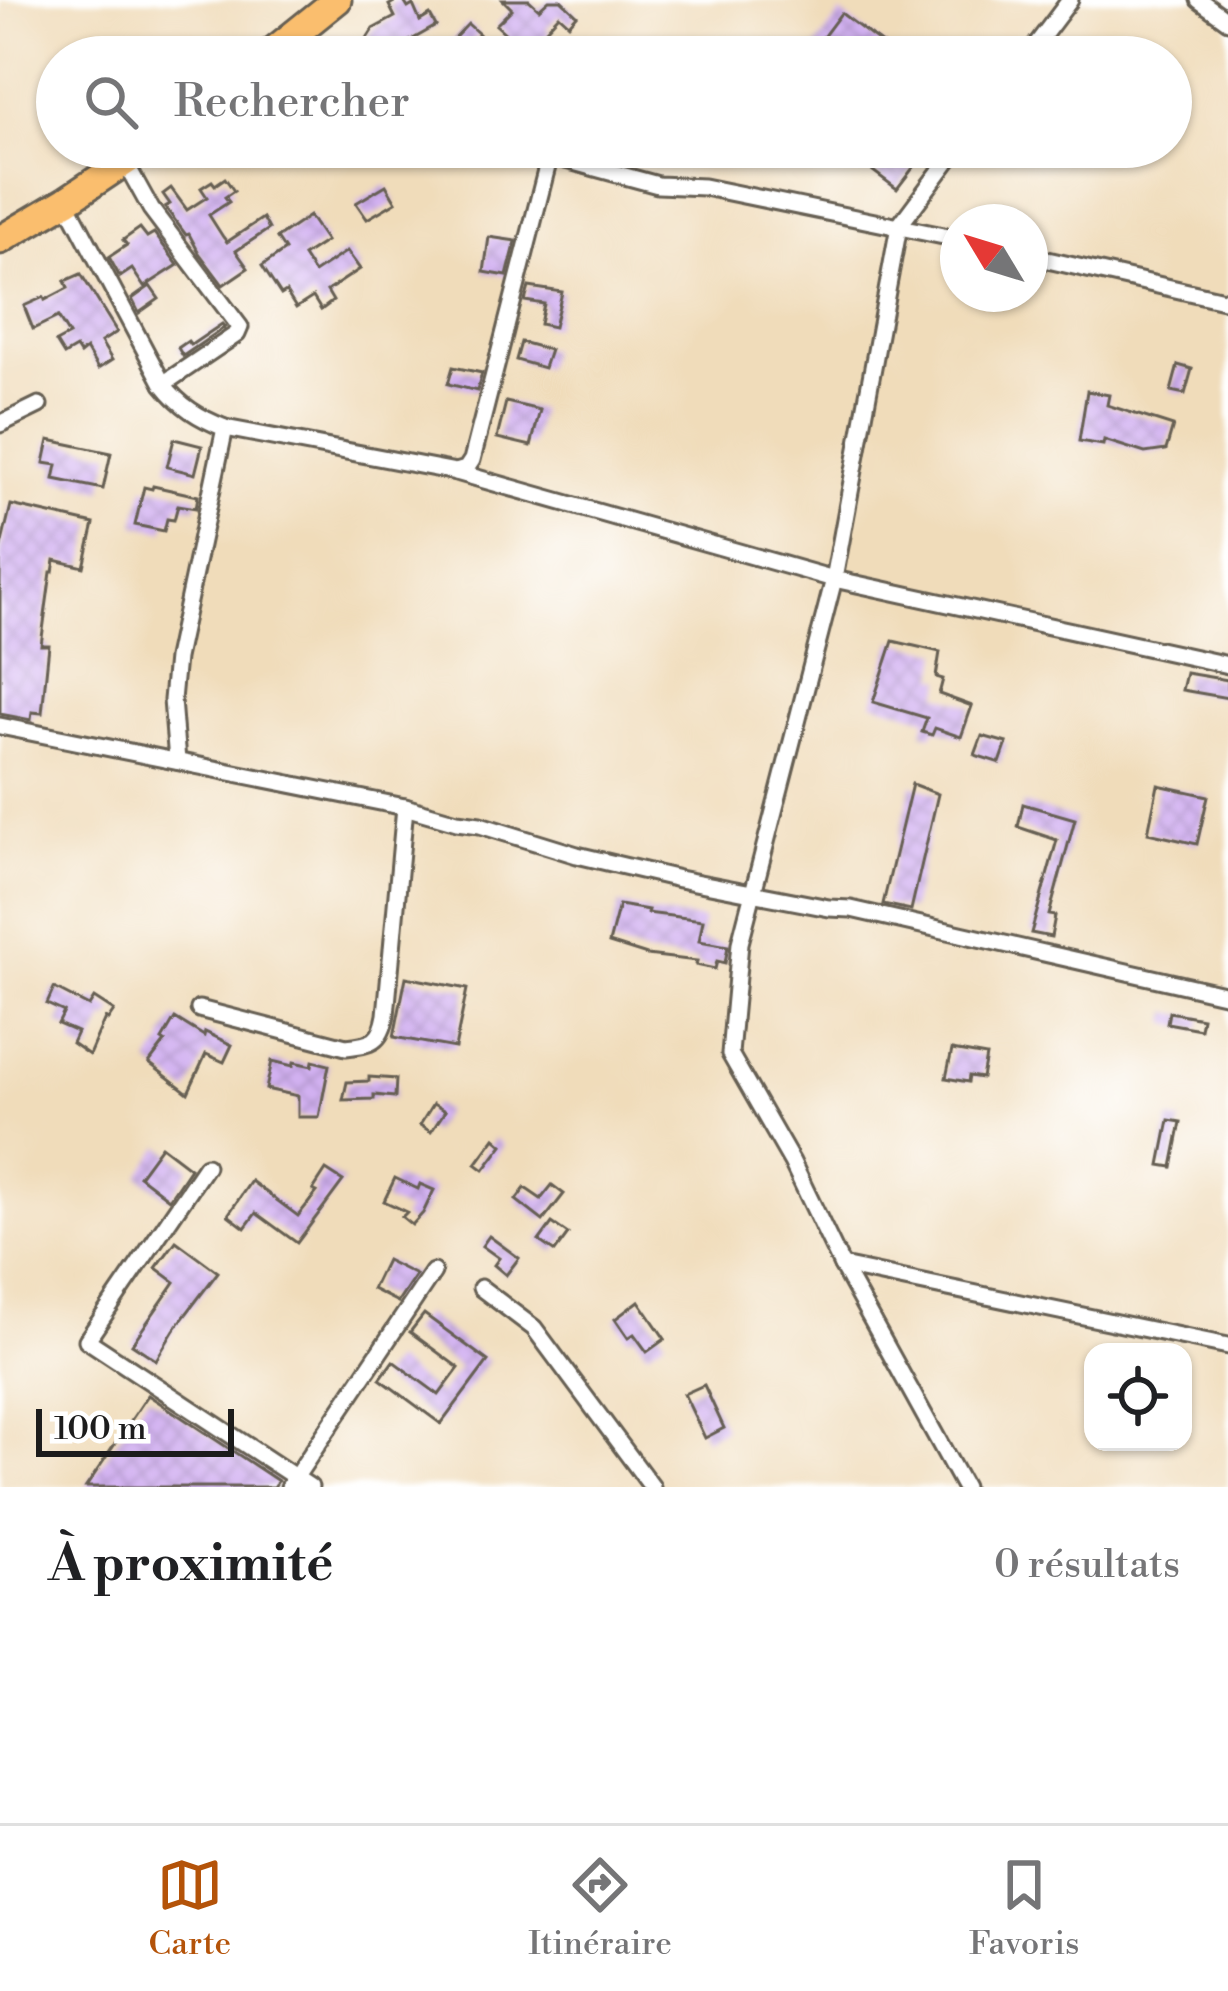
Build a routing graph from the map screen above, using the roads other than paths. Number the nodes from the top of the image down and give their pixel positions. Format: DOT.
graph roads {
  1 [pos="337,0"];
  2 [pos="1070,0"];
  3 [pos="1199,0"];
  4 [pos="1228,21"];
  5 [pos="292,36"];
  6 [pos="1043,36"];
  7 [pos="115,168"];
  8 [pos="140,168"];
  9 [pos="546,168"];
  10 [pos="594,168"];
  11 [pos="942,168"];
  12 [pos="66,201"];
  13 [pos="899,226"];
  14 [pos="940,235"];
  15 [pos="0,240"];
  16 [pos="1048,260"];
  17 [pos="1228,301"];
  18 [pos="163,384"];
  19 [pos="39,405"];
  20 [pos="0,424"];
  21 [pos="225,428"];
  22 [pos="456,472"];
  23 [pos="834,579"];
  24 [pos="1228,665"];
  25 [pos="0,726"];
  26 [pos="177,761"];
  27 [pos="405,807"];
  28 [pos="753,894"];
  29 [pos="1228,995"];
  30 [pos="200,1010"];
  31 [pos="206,1166"];
  32 [pos="842,1266"];
  33 [pos="433,1272"];
  34 [pos="481,1288"];
  35 [pos="1228,1346"];
  36 [pos="298,1484"];
  37 [pos="652,1487"];
  38 [pos="964,1487"];
  1 -- 5 [label="highway"];
  2 -- 6 [label="street"];
  3 -- 4 [label="street"];
  7 -- 12 [label="highway"];
  8 -- 18 [label="street"];
  9 -- 22 [label="street"];
  10 -- 13 [label="street"];
  11 -- 13 [label="street"];
  12 -- 15 [label="highway"];
  12 -- 18 [label="street"];
  13 -- 14 [label="street"];
  13 -- 23 [label="street"];
  16 -- 17 [label="street"];
  18 -- 21 [label="street"];
  19 -- 20 [label="street"];
  21 -- 22 [label="street"];
  21 -- 26 [label="street"];
  22 -- 23 [label="street"];
  23 -- 24 [label="street"];
  23 -- 28 [label="street"];
  25 -- 26 [label="street"];
  26 -- 27 [label="street"];
  27 -- 28 [label="street"];
  27 -- 30 [label="street"];
  28 -- 29 [label="street"];
  28 -- 32 [label="street"];
  31 -- 36 [label="street"];
  32 -- 35 [label="street"];
  32 -- 38 [label="street"];
  33 -- 36 [label="street"];
  34 -- 37 [label="street"];
}
